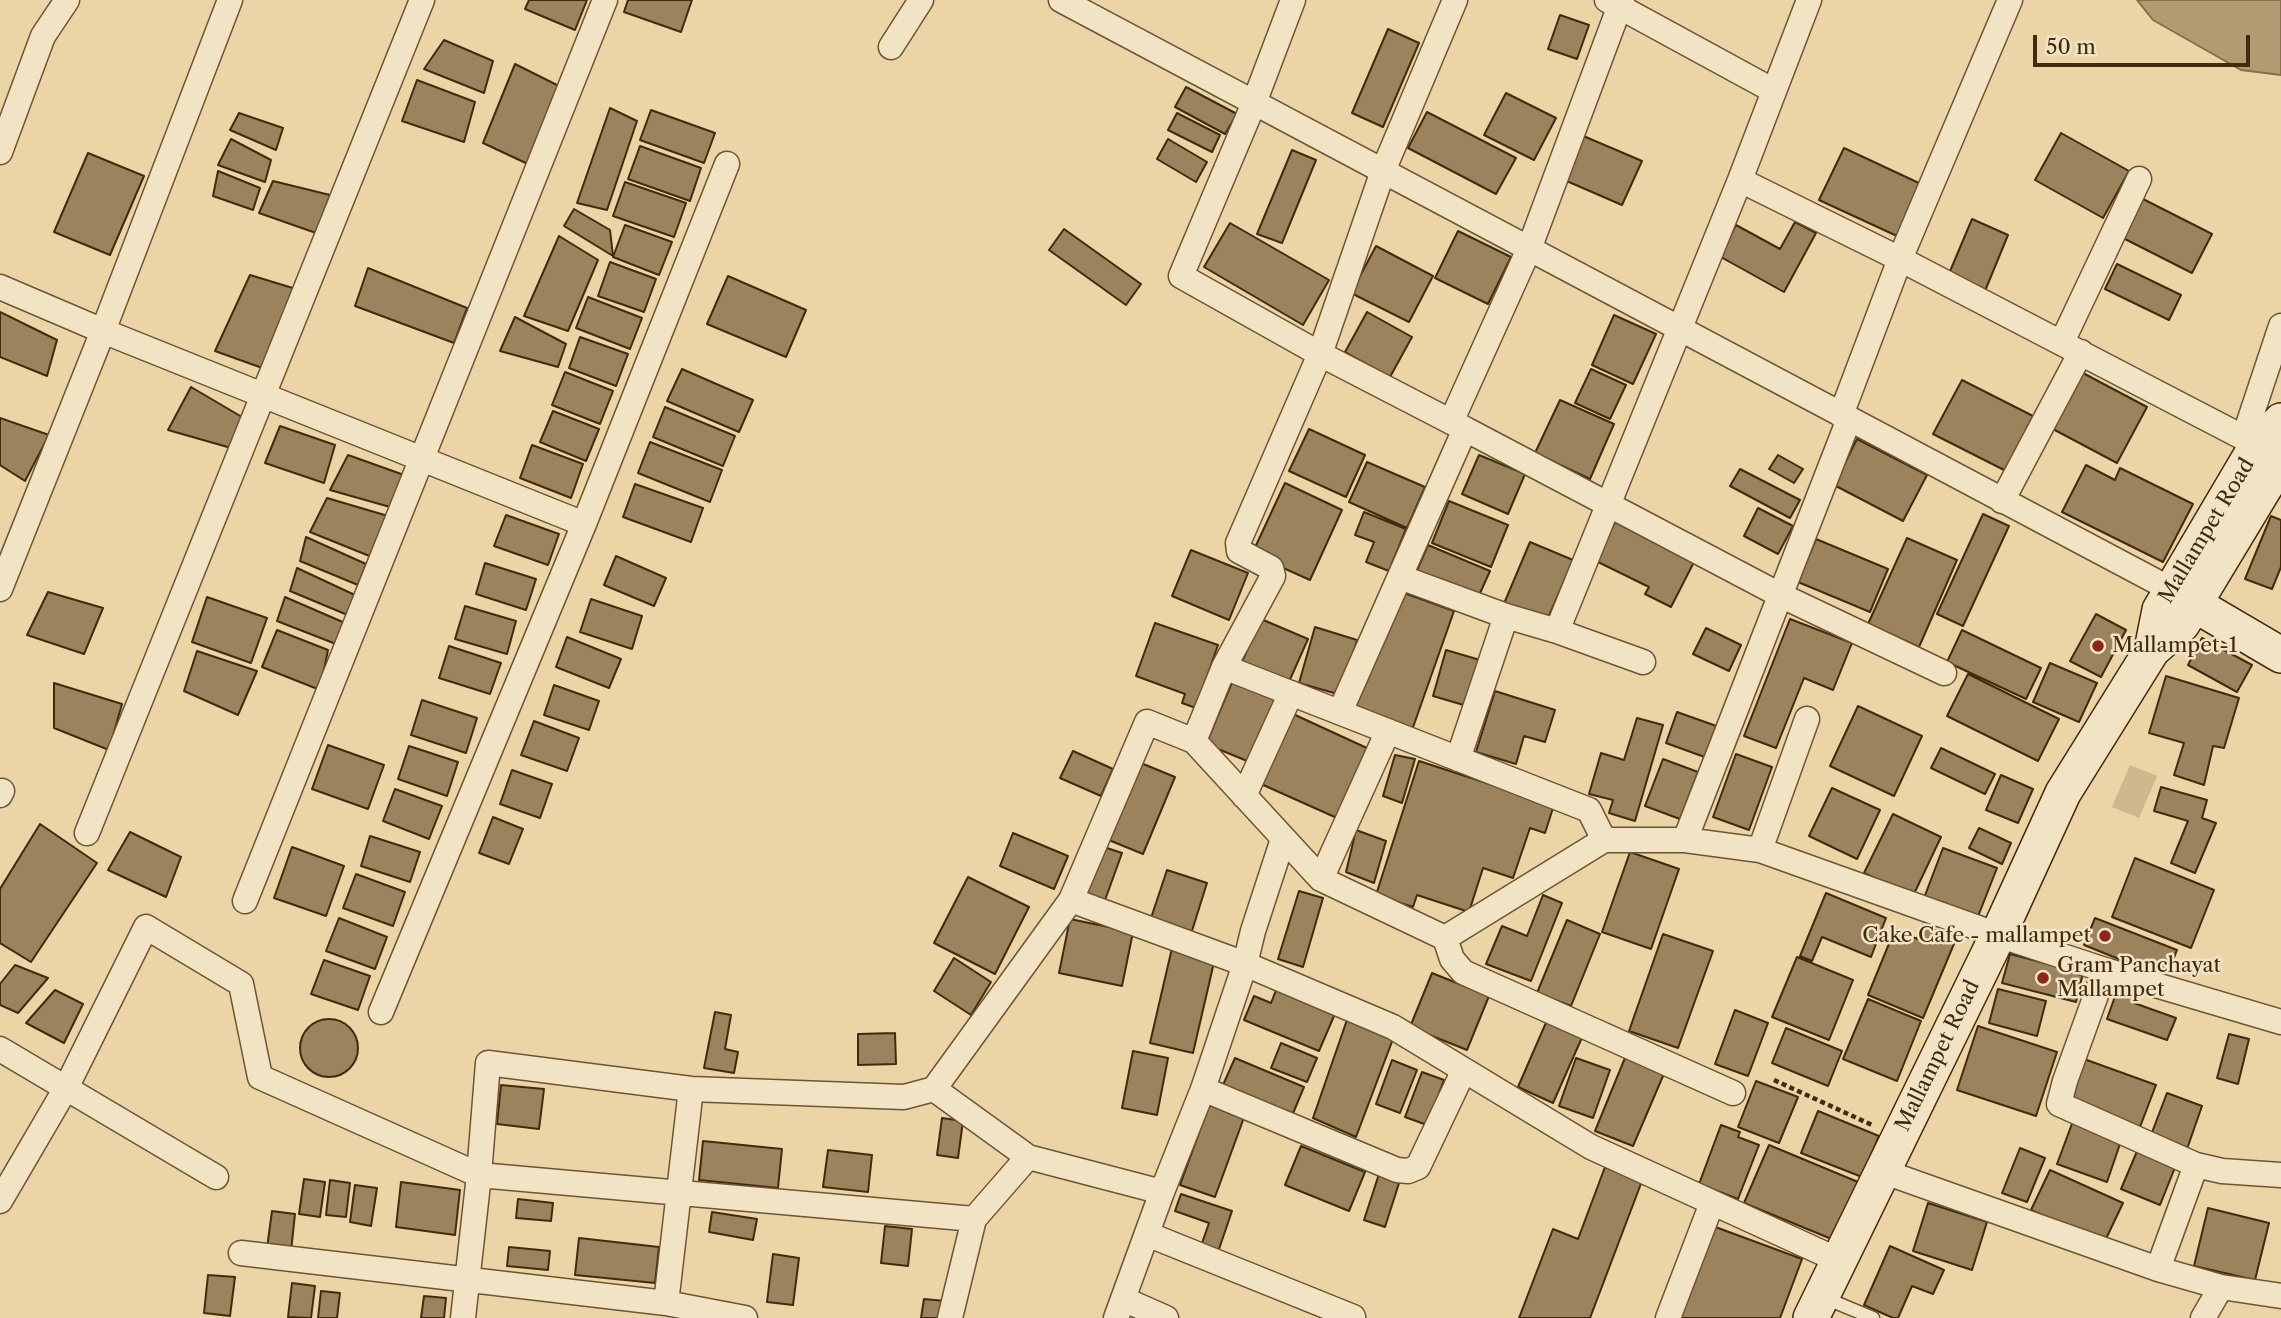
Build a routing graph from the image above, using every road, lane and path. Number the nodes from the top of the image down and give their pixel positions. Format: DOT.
graph roads {
  1 [pos="67,0"];
  2 [pos="230,0"];
  3 [pos="422,0"];
  4 [pos="605,0"];
  5 [pos="921,0"];
  6 [pos="1061,0"];
  7 [pos="1293,0"];
  8 [pos="1455,0"];
  9 [pos="1809,0"];
  10 [pos="2010,0"];
  11 [pos="1616,2"];
  12 [pos="891,47"];
  13 [pos="1774,91"];
  14 [pos="1254,103"];
  15 [pos="0,152"];
  16 [pos="727,164"];
  17 [pos="1383,171"];
  18 [pos="2139,178"];
  19 [pos="1740,180"];
  20 [pos="1529,249"];
  21 [pos="1900,259"];
  22 [pos="0,287"];
  23 [pos="2281,326"];
  24 [pos="1679,329"];
  25 [pos="103,331"];
  26 [pos="2071,347"];
  27 [pos="1320,354"];
  28 [pos="263,395"];
  29 [pos="1845,417"];
  30 [pos="1458,425"];
  31 [pos="2269,444"];
  32 [pos="422,459"];
  33 [pos="2002,501"];
  34 [pos="1609,504"];
  35 [pos="584,524"];
  36 [pos="1400,578"];
  37 [pos="0,589"];
  38 [pos="1780,594"];
  39 [pos="2183,597"];
  40 [pos="1506,616"];
  41 [pos="1558,631"];
  42 [pos="2281,655"];
  43 [pos="1643,662"];
  44 [pos="1224,667"];
  45 [pos="1944,673"];
  46 [pos="1291,693"];
  47 [pos="1340,712"];
  48 [pos="1807,719"];
  49 [pos="1388,732"];
  50 [pos="1194,741"];
  51 [pos="1458,759"];
  52 [pos="1244,796"];
  53 [pos="87,833"];
  54 [pos="1283,839"];
  55 [pos="1604,840"];
  56 [pos="1685,840"];
  57 [pos="1760,850"];
  58 [pos="1321,879"];
  59 [pos="1071,900"];
  60 [pos="245,901"];
  61 [pos="1998,934"];
  62 [pos="1446,938"];
  63 [pos="1245,964"];
  64 [pos="2105,970"];
  65 [pos="381,1012"];
  66 [pos="2281,1022"];
  67 [pos="0,1049"];
  68 [pos="1464,1070"];
  69 [pos="1774,1080"];
  70 [pos="66,1088"];
  71 [pos="691,1089"];
  72 [pos="934,1089"];
  73 [pos="1203,1089"];
  74 [pos="1733,1093"];
  75 [pos="1898,1137"];
  76 [pos="1028,1157"];
  77 [pos="2196,1165"];
  78 [pos="1882,1171"];
  79 [pos="479,1175"];
  80 [pos="2281,1175"];
  81 [pos="216,1177"];
  82 [pos="1162,1192"];
  83 [pos="679,1195"];
  84 [pos="0,1201"];
  85 [pos="1712,1203"];
  86 [pos="974,1219"];
  87 [pos="1147,1234"];
  88 [pos="241,1253"];
  89 [pos="1838,1260"];
  90 [pos="2158,1269"];
  91 [pos="467,1279"];
  92 [pos="2221,1287"];
  93 [pos="2281,1296"];
  94 [pos="666,1303"];
  95 [pos="1816,1307"];
  96 [pos="1120,1309"];
  97 [pos="1353,1317"];
  98 [pos="463,1318"];
  99 [pos="745,1318"];
  100 [pos="950,1318"];
  101 [pos="1166,1318"];
  102 [pos="1668,1318"];
  103 [pos="1873,1318"];
  104 [pos="2203,1318"];
  1 -- 15 [label="street"];
  2 -- 25 [label="street"];
  3 -- 28 [label="street"];
  4 -- 32 [label="street"];
  5 -- 12 [label="street"];
  6 -- 14 [label="street"];
  7 -- 14 [label="street"];
  8 -- 17 [label="street"];
  9 -- 13 [label="street"];
  10 -- 21 [label="street"];
  11 -- 13 [label="street"];
  11 -- 20 [label="street"];
  13 -- 19 [label="street"];
  14 -- 17 [label="street"];
  14 -- 27 [label="street"];
  16 -- 35 [label="street"];
  17 -- 20 [label="street"];
  17 -- 27 [label="street"];
  18 -- 26 [label="street"];
  19 -- 21 [label="street"];
  19 -- 24 [label="street"];
  20 -- 24 [label="street"];
  20 -- 30 [label="street"];
  21 -- 26 [label="street"];
  21 -- 29 [label="street"];
  22 -- 25 [label="street"];
  23 -- 31 [label="street"];
  24 -- 29 [label="street"];
  24 -- 34 [label="street"];
  25 -- 28 [label="street"];
  25 -- 37 [label="street"];
  26 -- 31 [label="street"];
  26 -- 33 [label="street"];
  27 -- 30 [label="street"];
  27 -- 44 [label="street"];
  28 -- 32 [label="street"];
  28 -- 53 [label="street"];
  29 -- 33 [label="street"];
  29 -- 38 [label="street"];
  30 -- 34 [label="street"];
  30 -- 36 [label="street"];
  31 -- 39 [label="main road, Mallampet Road"];
  32 -- 35 [label="street"];
  32 -- 60 [label="street"];
  33 -- 39 [label="street"];
  34 -- 38 [label="street"];
  34 -- 41 [label="street"];
  35 -- 65 [label="street"];
  36 -- 40 [label="street"];
  36 -- 47 [label="street"];
  38 -- 45 [label="street"];
  38 -- 56 [label="street"];
  39 -- 42 [label="main road"];
  39 -- 61 [label="main road, Mallampet Road"];
  40 -- 41 [label="street"];
  40 -- 51 [label="street"];
  41 -- 43 [label="street"];
  44 -- 46 [label="street"];
  44 -- 50 [label="street"];
  46 -- 47 [label="street"];
  46 -- 52 [label="street"];
  47 -- 49 [label="street"];
  48 -- 57 [label="street"];
  49 -- 51 [label="street"];
  49 -- 58 [label="street"];
  50 -- 52 [label="street"];
  50 -- 59 [label="street"];
  51 -- 55 [label="street"];
  52 -- 54 [label="street"];
  54 -- 58 [label="street"];
  54 -- 63 [label="street"];
  55 -- 56 [label="street"];
  55 -- 62 [label="street"];
  56 -- 57 [label="street"];
  57 -- 61 [label="street"];
  58 -- 62 [label="street"];
  59 -- 63 [label="street"];
  59 -- 72 [label="street"];
  61 -- 64 [label="street"];
  61 -- 75 [label="main road, Mallampet Road"];
  62 -- 74 [label="street"];
  63 -- 68 [label="street"];
  63 -- 73 [label="street"];
  64 -- 66 [label="street"];
  64 -- 77 [label="street"];
  67 -- 70 [label="street"];
  68 -- 73 [label="street"];
  68 -- 85 [label="street"];
  69 -- 75 [label="path"];
  70 -- 79 [label="street"];
  70 -- 81 [label="street"];
  70 -- 84 [label="street"];
  71 -- 72 [label="street"];
  71 -- 79 [label="street"];
  71 -- 83 [label="street"];
  72 -- 76 [label="street"];
  73 -- 82 [label="street"];
  75 -- 78 [label="main road, Mallampet Road"];
  76 -- 82 [label="street"];
  76 -- 86 [label="street"];
  77 -- 80 [label="street"];
  77 -- 90 [label="street"];
  78 -- 89 [label="main road, Mallampet Road"];
  78 -- 90 [label="street"];
  79 -- 83 [label="street"];
  79 -- 91 [label="street"];
  82 -- 87 [label="street"];
  83 -- 86 [label="street"];
  83 -- 94 [label="street"];
  85 -- 89 [label="street"];
  85 -- 102 [label="street"];
  86 -- 100 [label="street"];
  87 -- 96 [label="street"];
  87 -- 97 [label="street"];
  88 -- 91 [label="street"];
  89 -- 95 [label="main road, Mallampet Road"];
  90 -- 92 [label="street"];
  91 -- 94 [label="street"];
  91 -- 98 [label="street"];
  92 -- 93 [label="street"];
  92 -- 104 [label="street"];
  94 -- 99 [label="street"];
  95 -- 103 [label="lane"];
  96 -- 101 [label="street"];
}
